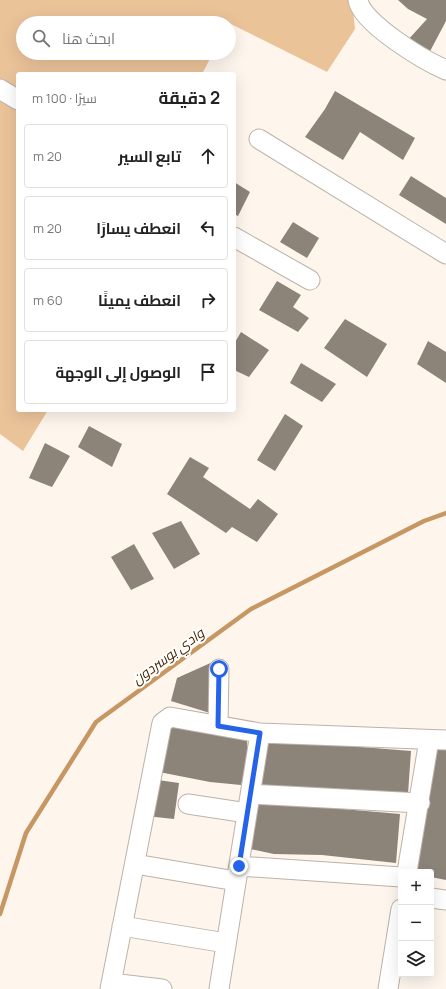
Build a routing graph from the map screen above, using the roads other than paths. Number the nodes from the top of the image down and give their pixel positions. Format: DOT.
graph roads {
  1 [pos="358,0"];
  2 [pos="446,70"];
  3 [pos="0,89"];
  4 [pos="16,99"];
  5 [pos="259,139"];
  6 [pos="236,238"];
  7 [pos="446,254"];
  8 [pos="310,280"];
  9 [pos="219,669"];
  10 [pos="218,726"];
  11 [pos="260,733"];
  12 [pos="438,740"];
  13 [pos="251,794"];
  14 [pos="420,803"];
  15 [pos="188,804"];
  16 [pos="247,813"];
  17 [pos="135,864"];
  18 [pos="408,869"];
  19 [pos="237,874"];
  20 [pos="398,877"];
  21 [pos="434,898"];
  22 [pos="446,900"];
  23 [pos="122,926"];
  24 [pos="398,927"];
  25 [pos="226,943"];
  26 [pos="110,986"];
  27 [pos="162,989"];
  28 [pos="219,989"];
  29 [pos="388,989"];
  1 -- 2 [label="street"];
  3 -- 4 [label="street"];
  5 -- 7 [label="street"];
  6 -- 8 [label="street"];
  9 -- 10 [label="street"];
  10 -- 11 [label="street"];
  10 -- 17 [label="street"];
  11 -- 12 [label="street"];
  11 -- 13 [label="street"];
  12 -- 14 [label="street"];
  13 -- 14 [label="street"];
  13 -- 16 [label="street"];
  14 -- 18 [label="street"];
  15 -- 16 [label="street"];
  16 -- 19 [label="street"];
  17 -- 19 [label="street"];
  17 -- 23 [label="street"];
  19 -- 20 [label="street"];
  19 -- 25 [label="street"];
  21 -- 22 [label="street"];
  23 -- 25 [label="street"];
  23 -- 26 [label="street"];
  24 -- 29 [label="street"];
  25 -- 28 [label="street"];
  26 -- 27 [label="street"];
}
